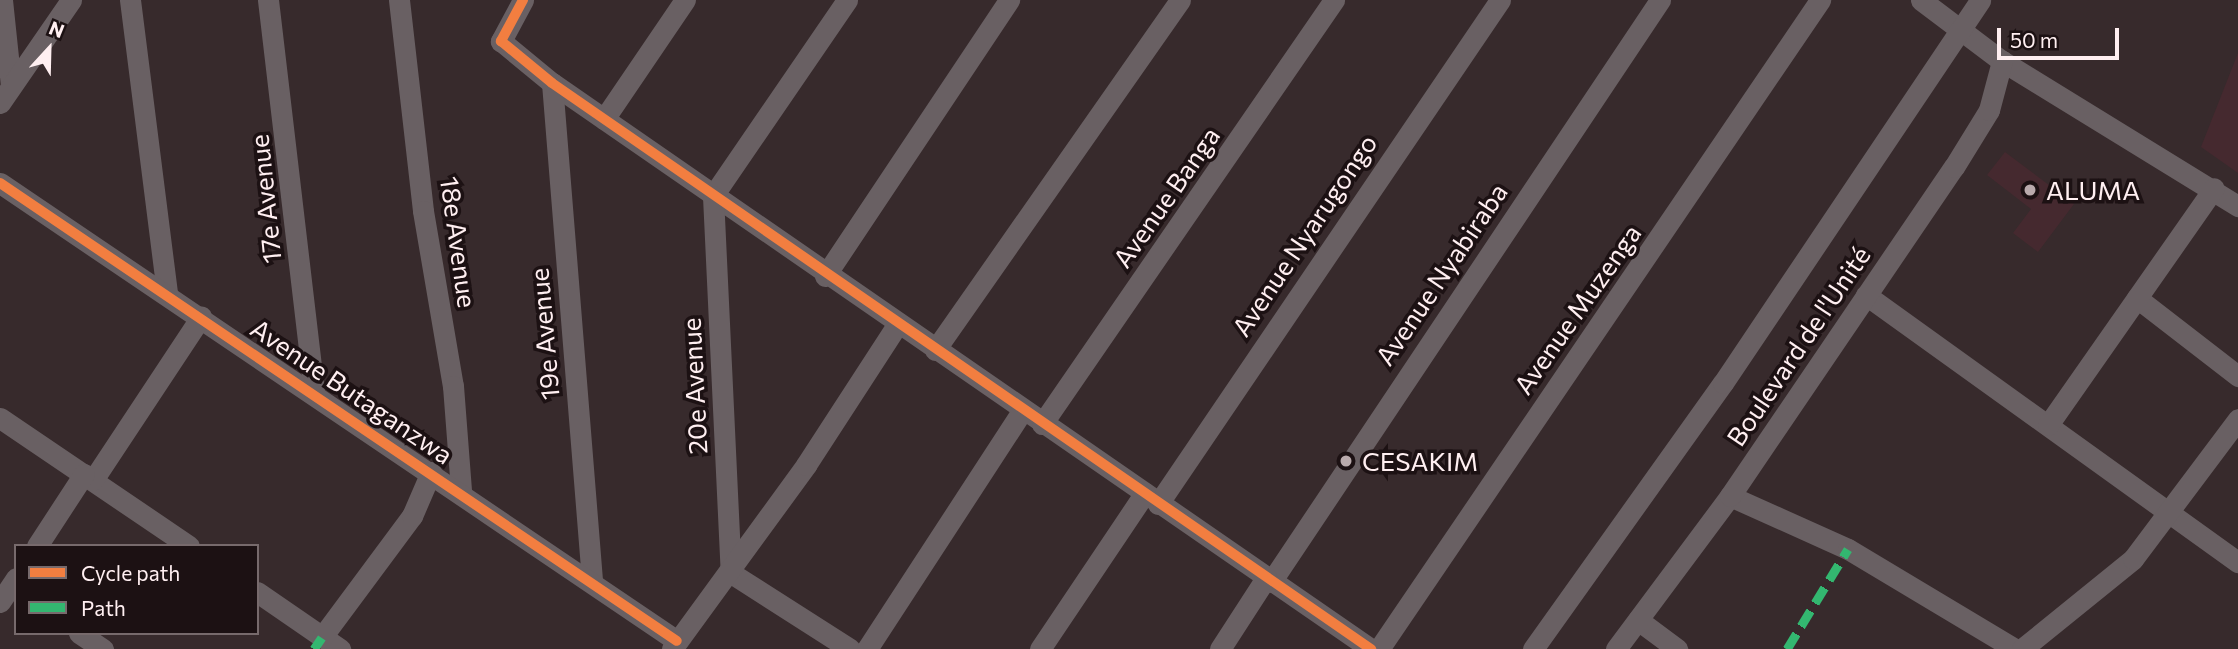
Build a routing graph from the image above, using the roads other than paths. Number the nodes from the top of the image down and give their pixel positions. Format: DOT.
graph roads {
  1 [pos="2,0"];
  2 [pos="71,0"];
  3 [pos="130,0"];
  4 [pos="268,0"];
  5 [pos="399,0"];
  6 [pos="523,0"];
  7 [pos="685,0"];
  8 [pos="847,0"];
  9 [pos="1009,0"];
  10 [pos="1180,0"];
  11 [pos="1334,0"];
  12 [pos="1500,0"];
  13 [pos="1660,0"];
  14 [pos="1820,0"];
  15 [pos="1921,0"];
  16 [pos="1980,0"];
  17 [pos="1961,26"];
  18 [pos="2002,61"];
  19 [pos="552,83"];
  20 [pos="6,94"];
  21 [pos="604,119"];
  22 [pos="0,183"];
  23 [pos="2214,188"];
  24 [pos="713,196"];
  25 [pos="2238,206"];
  26 [pos="825,276"];
  27 [pos="167,293"];
  28 [pos="1866,295"];
  29 [pos="2137,298"];
  30 [pos="201,317"];
  31 [pos="897,325"];
  32 [pos="935,350"];
  33 [pos="2238,376"];
  34 [pos="314,393"];
  35 [pos="1022,411"];
  36 [pos="0,418"];
  37 [pos="2238,419"];
  38 [pos="1042,424"];
  39 [pos="2048,425"];
  40 [pos="431,472"];
  41 [pos="88,477"];
  42 [pos="461,491"];
  43 [pos="1730,496"];
  44 [pos="1152,499"];
  45 [pos="2170,513"];
  46 [pos="38,544"];
  47 [pos="187,544"];
  48 [pos="2238,562"];
  49 [pos="730,573"];
  50 [pos="592,580"];
  51 [pos="1268,580"];
  52 [pos="259,593"];
  53 [pos="1637,620"];
  54 [pos="82,635"];
  55 [pos="331,643"];
  56 [pos="674,645"];
  57 [pos="103,649"];
  58 [pos="850,649"];
  59 [pos="867,649"];
  60 [pos="1040,649"];
  61 [pos="1220,649"];
  62 [pos="1371,649"];
  63 [pos="1379,649"];
  64 [pos="1533,649"];
  65 [pos="1616,649"];
  66 [pos="1677,649"];
  67 [pos="2015,649"];
  68 [pos="2022,649"];
  1 -- 20 [label="street"];
  2 -- 20 [label="street"];
  3 -- 27 [label="street"];
  4 -- 34 [label="street, 17e Avenue"];
  5 -- 42 [label="street, 18e Avenue"];
  6 -- 19 [label="street"];
  7 -- 21 [label="street"];
  8 -- 24 [label="street"];
  9 -- 26 [label="street"];
  10 -- 32 [label="street"];
  11 -- 38 [label="street, Avenue Banga"];
  12 -- 44 [label="street, Avenue Nyarugongo"];
  13 -- 51 [label="street, Avenue Nyabiraba"];
  14 -- 63 [label="street, Avenue Muzenga"];
  15 -- 17 [label="street"];
  16 -- 17 [label="street"];
  17 -- 18 [label="street"];
  17 -- 64 [label="street"];
  18 -- 23 [label="street"];
  18 -- 28 [label="street, Boulevard de l'Unité"];
  19 -- 21 [label="street"];
  19 -- 50 [label="street, 19e Avenue"];
  21 -- 24 [label="street"];
  22 -- 27 [label="street, Avenue Butaganzwa"];
  23 -- 25 [label="street"];
  23 -- 29 [label="street"];
  24 -- 26 [label="street"];
  24 -- 49 [label="street, 20e Avenue"];
  26 -- 31 [label="street"];
  27 -- 30 [label="street, Avenue Butaganzwa"];
  28 -- 39 [label="street"];
  28 -- 43 [label="street, Boulevard de l'Unité"];
  29 -- 33 [label="street"];
  29 -- 39 [label="street"];
  30 -- 34 [label="street, Avenue Butaganzwa"];
  30 -- 41 [label="street"];
  31 -- 32 [label="street"];
  31 -- 49 [label="street"];
  32 -- 35 [label="street"];
  34 -- 40 [label="street, Avenue Butaganzwa"];
  35 -- 38 [label="street"];
  35 -- 59 [label="street"];
  36 -- 41 [label="street"];
  37 -- 45 [label="street"];
  38 -- 44 [label="street"];
  39 -- 45 [label="street"];
  40 -- 42 [label="street, Avenue Butaganzwa"];
  40 -- 55 [label="street"];
  41 -- 46 [label="street"];
  41 -- 47 [label="street"];
  42 -- 50 [label="street, Avenue Butaganzwa"];
  43 -- 53 [label="street, Boulevard de l'Unité"];
  43 -- 67 [label="street"];
  44 -- 51 [label="street"];
  44 -- 60 [label="street, Avenue Nyarugongo"];
  45 -- 48 [label="street"];
  45 -- 68 [label="street"];
  49 -- 56 [label="street"];
  49 -- 58 [label="street"];
  50 -- 56 [label="street, Avenue Butaganzwa"];
  51 -- 61 [label="street, Avenue Nyabiraba"];
  51 -- 62 [label="street"];
  52 -- 55 [label="street"];
  53 -- 65 [label="street, Boulevard de l'Unité"];
  53 -- 66 [label="street"];
  54 -- 57 [label="street"];
}
